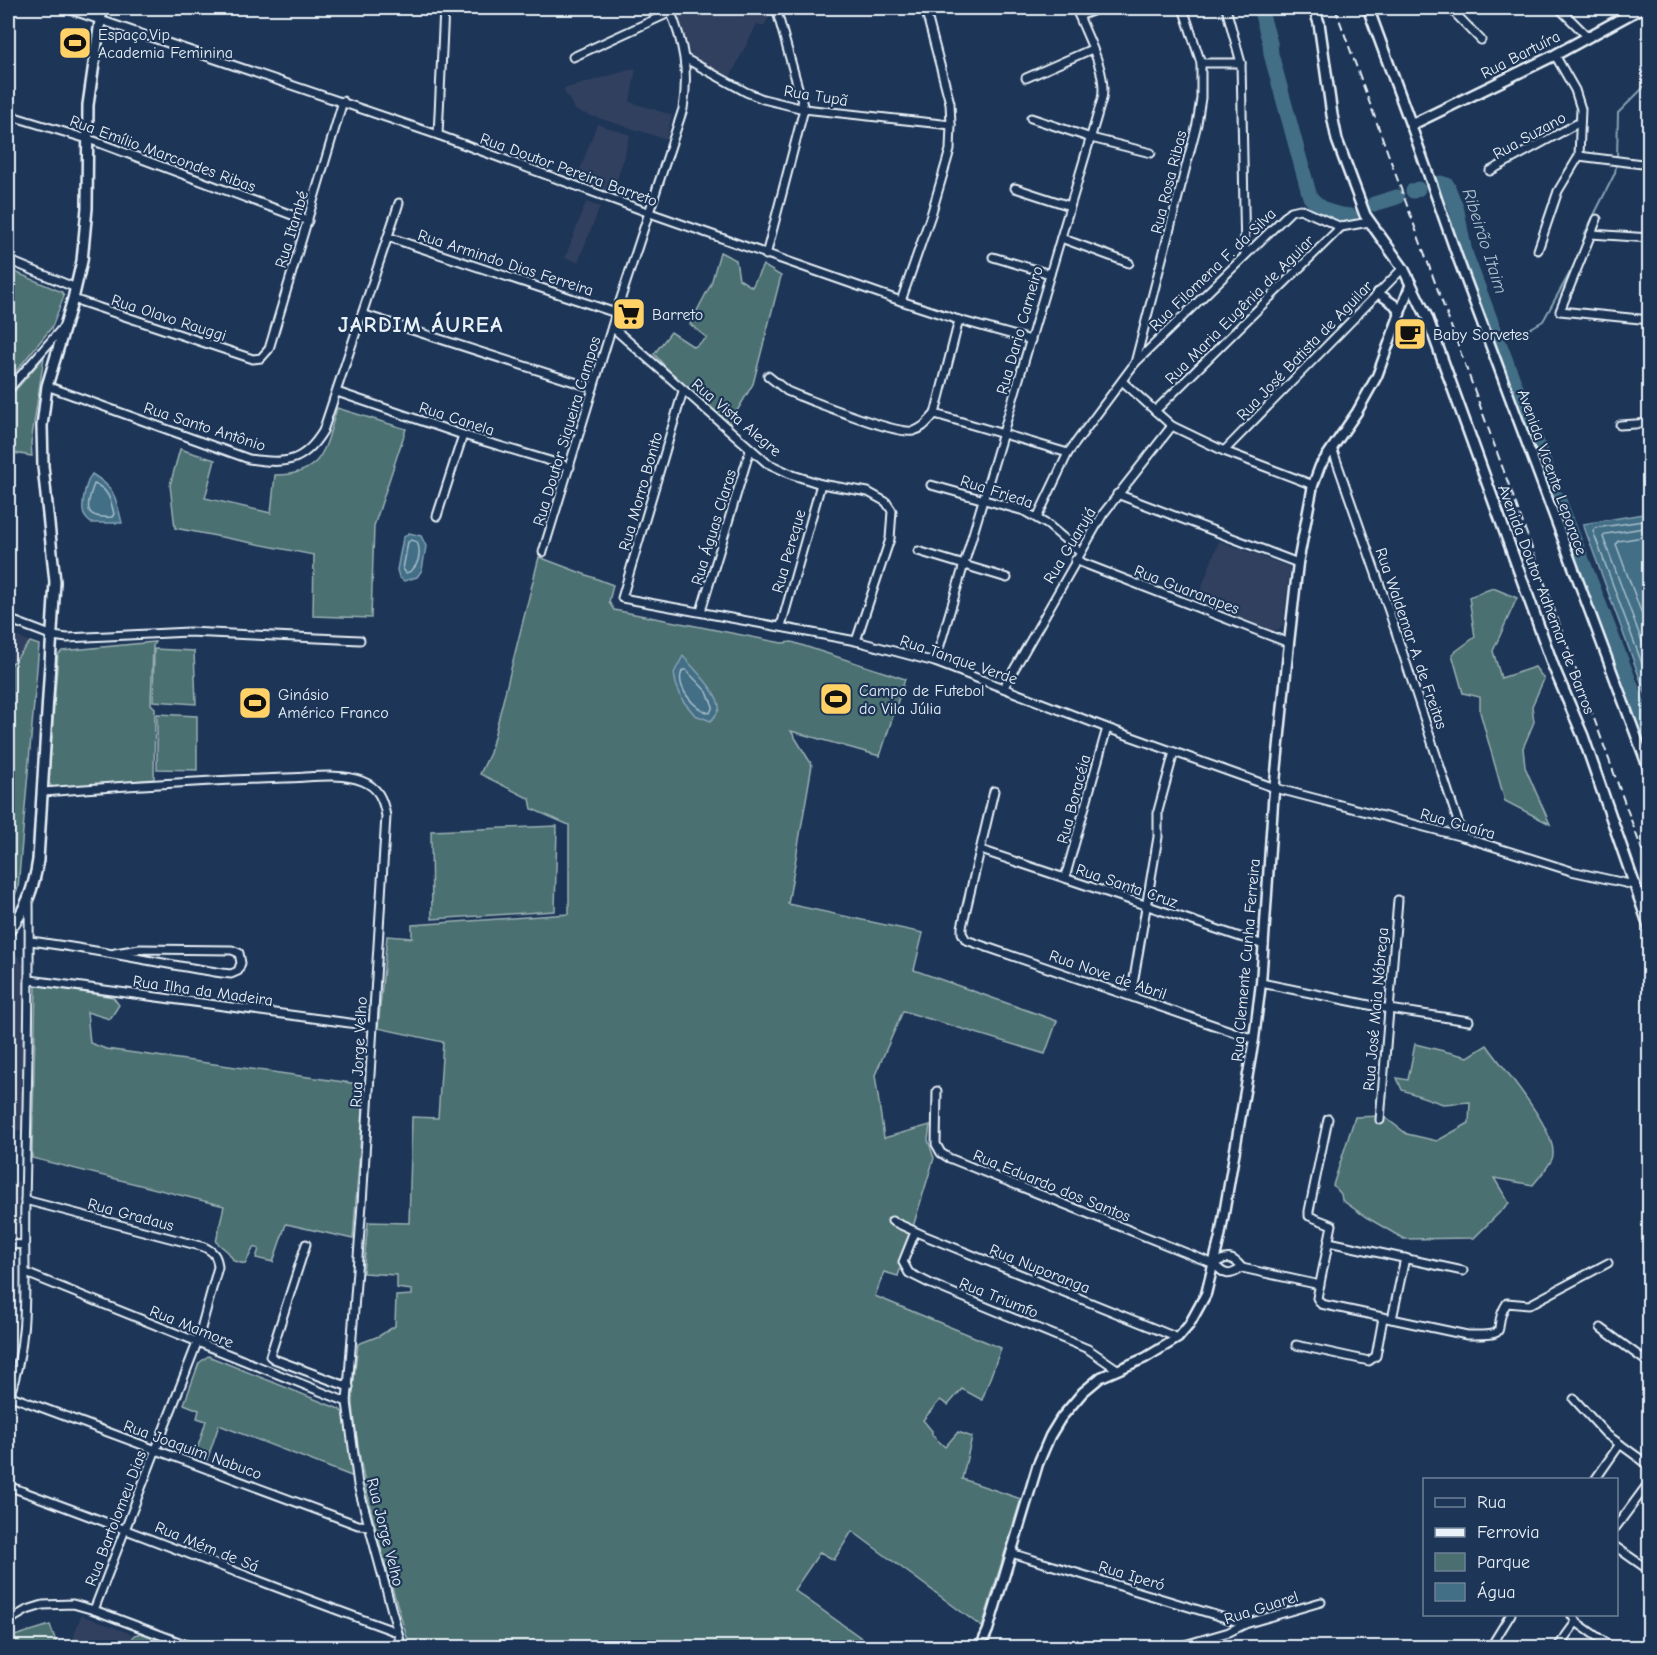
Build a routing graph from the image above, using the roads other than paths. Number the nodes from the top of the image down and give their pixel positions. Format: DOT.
graph roads {
  1 [pos="65,8"];
  2 [pos="102,8"];
  3 [pos="444,8"];
  4 [pos="776,8"];
  5 [pos="925,8"];
  6 [pos="1076,8"];
  7 [pos="1100,8"];
  8 [pos="1183,8"];
  9 [pos="1226,8"];
  10 [pos="1314,8"];
  11 [pos="1368,8"];
  12 [pos="1450,8"];
  13 [pos="1559,8"];
  14 [pos="1641,8"];
  15 [pos="670,10"];
  16 [pos="1079,16"];
  17 [pos="99,20"];
  18 [pos="1587,36"];
  19 [pos="1481,40"];
  20 [pos="1092,49"];
  21 [pos="1555,55"];
  22 [pos="573,57"];
  23 [pos="686,59"];
  24 [pos="1201,63"];
  25 [pos="1241,63"];
  26 [pos="1026,78"];
  27 [pos="343,101"];
  28 [pos="804,109"];
  29 [pos="8,115"];
  30 [pos="1031,118"];
  31 [pos="1580,122"];
  32 [pos="951,125"];
  33 [pos="1411,125"];
  34 [pos="438,135"];
  35 [pos="1091,138"];
  36 [pos="86,139"];
  37 [pos="1151,153"];
  38 [pos="1579,156"];
  39 [pos="1650,165"];
  40 [pos="1490,171"];
  41 [pos="1015,188"];
  42 [pos="399,203"];
  43 [pos="1070,206"];
  44 [pos="650,213"];
  45 [pos="1367,219"];
  46 [pos="1597,219"];
  47 [pos="308,220"];
  48 [pos="1341,227"];
  49 [pos="1591,234"];
  50 [pos="388,237"];
  51 [pos="1061,238"];
  52 [pos="1650,238"];
  53 [pos="1538,250"];
  54 [pos="766,255"];
  55 [pos="1245,255"];
  56 [pos="993,257"];
  57 [pos="8,260"];
  58 [pos="1129,263"];
  59 [pos="1403,268"];
  60 [pos="1050,274"];
  61 [pos="1411,282"];
  62 [pos="76,288"];
  63 [pos="1378,293"];
  64 [pos="73,299"];
  65 [pos="901,301"];
  66 [pos="616,313"];
  67 [pos="362,314"];
  68 [pos="1400,314"];
  69 [pos="959,320"];
  70 [pos="1650,320"];
  71 [pos="612,327"];
  72 [pos="1031,340"];
  73 [pos="55,343"];
  74 [pos="257,359"];
  75 [pos="1135,363"];
  76 [pos="768,376"];
  77 [pos="1122,381"];
  78 [pos="47,386"];
  79 [pos="594,388"];
  80 [pos="8,390"];
  81 [pos="683,391"];
  82 [pos="337,392"];
  83 [pos="1155,411"];
  84 [pos="935,414"];
  85 [pos="1650,423"];
  86 [pos="1620,425"];
  87 [pos="1172,426"];
  88 [pos="1003,434"];
  89 [pos="463,435"];
  90 [pos="1332,448"];
  91 [pos="750,450"];
  92 [pos="1224,451"];
  93 [pos="1068,453"];
  94 [pos="570,467"];
  95 [pos="821,484"];
  96 [pos="931,485"];
  97 [pos="1313,485"];
  98 [pos="1117,494"];
  99 [pos="983,498"];
  100 [pos="437,516"];
  101 [pos="1037,518"];
  102 [pos="918,551"];
  103 [pos="543,552"];
  104 [pos="1080,552"];
  105 [pos="1075,560"];
  106 [pos="1298,563"];
  107 [pos="963,566"];
  108 [pos="1007,578"];
  109 [pos="622,598"];
  110 [pos="701,612"];
  111 [pos="8,619"];
  112 [pos="781,626"];
  113 [pos="53,636"];
  114 [pos="360,640"];
  115 [pos="856,641"];
  116 [pos="1289,643"];
  117 [pos="935,662"];
  118 [pos="1004,687"];
  119 [pos="1107,728"];
  120 [pos="1174,752"];
  121 [pos="1650,773"];
  122 [pos="1275,788"];
  123 [pos="994,791"];
  124 [pos="44,792"];
  125 [pos="1463,837"];
  126 [pos="981,850"];
  127 [pos="1065,878"];
  128 [pos="1634,885"];
  129 [pos="29,899"];
  130 [pos="1398,900"];
  131 [pos="1146,905"];
  132 [pos="1650,929"];
  133 [pos="8,932"];
  134 [pos="30,941"];
  135 [pos="1264,945"];
  136 [pos="115,953"];
  137 [pos="30,980"];
  138 [pos="1261,983"];
  139 [pos="1131,996"];
  140 [pos="1389,1009"];
  141 [pos="1469,1021"];
  142 [pos="372,1026"];
  143 [pos="1254,1039"];
  144 [pos="938,1091"];
  145 [pos="1328,1119"];
  146 [pos="1380,1120"];
  147 [pos="25,1200"];
  148 [pos="892,1221"];
  149 [pos="915,1232"];
  150 [pos="1329,1242"];
  151 [pos="8,1244"];
  152 [pos="306,1244"];
  153 [pos="24,1245"];
  154 [pos="1405,1258"];
  155 [pos="1608,1263"];
  156 [pos="1214,1264"];
  157 [pos="218,1267"];
  158 [pos="1242,1268"];
  159 [pos="1463,1271"];
  160 [pos="26,1273"];
  161 [pos="1320,1285"];
  162 [pos="1383,1318"];
  163 [pos="1392,1319"];
  164 [pos="1601,1328"];
  165 [pos="1178,1338"];
  166 [pos="197,1342"];
  167 [pos="1296,1345"];
  168 [pos="1650,1364"];
  169 [pos="1117,1369"];
  170 [pos="349,1387"];
  171 [pos="8,1397"];
  172 [pos="1574,1399"];
  173 [pos="347,1402"];
  174 [pos="1620,1444"];
  175 [pos="156,1450"];
  176 [pos="1650,1466"];
  177 [pos="1596,1478"];
  178 [pos="1650,1481"];
  179 [pos="8,1486"];
  180 [pos="370,1526"];
  181 [pos="1618,1526"];
  182 [pos="125,1528"];
  183 [pos="1618,1549"];
  184 [pos="1011,1553"];
  185 [pos="1650,1570"];
  186 [pos="1321,1602"];
  187 [pos="94,1610"];
  188 [pos="1510,1616"];
  189 [pos="1572,1616"];
  190 [pos="8,1621"];
  191 [pos="1576,1622"];
  192 [pos="1245,1624"];
  193 [pos="397,1632"];
  194 [pos="195,1647"];
  195 [pos="402,1647"];
  196 [pos="980,1647"];
  197 [pos="1173,1647"];
  198 [pos="1490,1647"];
  199 [pos="1557,1647"];
  200 [pos="1613,1647"];
  1 -- 17 [label="street, Rua Doutor Pereira Barreto"];
  2 -- 17 [label="main road"];
  3 -- 34 [label="street"];
  4 -- 28 [label="street"];
  5 -- 32 [label="street"];
  6 -- 16 [label="street, Rua Dario Carneiro"];
  7 -- 16 [label="street"];
  8 -- 24 [label="street, Rua Rosa Ribas"];
  9 -- 25 [label="street"];
  10 -- 45 [label="main road, Avenida Doutor Adhemar de Barros"];
  11 -- 33 [label="main road"];
  12 -- 19 [label="street"];
  13 -- 18 [label="street"];
  14 -- 18 [label="main road, Rua Bartuíra"];
  15 -- 22 [label="street"];
  15 -- 23 [label="street, Rua Doutor Siqueira Campos"];
  16 -- 20 [label="street, Rua Dario Carneiro"];
  17 -- 27 [label="street, Rua Doutor Pereira Barreto"];
  17 -- 36 [label="main road"];
  18 -- 21 [label="main road, Rua Bartuíra"];
  20 -- 26 [label="street"];
  20 -- 35 [label="street, Rua Dario Carneiro"];
  21 -- 31 [label="street"];
  21 -- 33 [label="main road, Rua Bartuíra"];
  23 -- 28 [label="street, Rua Tupã"];
  23 -- 44 [label="street, Rua Doutor Siqueira Campos"];
  24 -- 25 [label="street"];
  24 -- 75 [label="street, Rua Rosa Ribas"];
  25 -- 55 [label="street"];
  27 -- 34 [label="street, Rua Doutor Pereira Barreto"];
  27 -- 47 [label="street, Rua Itambé"];
  28 -- 32 [label="street, Rua Tupã"];
  28 -- 54 [label="street"];
  29 -- 36 [label="street, Rua Emílio Marcondes Ribas"];
  30 -- 35 [label="street"];
  31 -- 38 [label="street"];
  31 -- 40 [label="street, Rua Suzano"];
  32 -- 65 [label="street"];
  33 -- 121 [label="street, Avenida Vicente Leporace"];
  34 -- 44 [label="street, Rua Doutor Pereira Barreto"];
  35 -- 37 [label="street"];
  35 -- 43 [label="street, Rua Dario Carneiro"];
  36 -- 47 [label="street, Rua Emílio Marcondes Ribas"];
  36 -- 62 [label="main road"];
  38 -- 39 [label="street"];
  38 -- 53 [label="street"];
  41 -- 43 [label="street"];
  42 -- 50 [label="street, Rua Santo Antônio"];
  43 -- 51 [label="street, Rua Dario Carneiro"];
  44 -- 54 [label="street, Rua Doutor Pereira Barreto"];
  44 -- 66 [label="street, Rua Doutor Siqueira Campos"];
  45 -- 48 [label="street"];
  45 -- 59 [label="main road, Avenida Doutor Adhemar de Barros"];
  46 -- 49 [label="street"];
  47 -- 74 [label="street, Rua Itambé"];
  48 -- 55 [label="street, Rua Filomena F. da Silva"];
  48 -- 83 [label="street, Rua Maria Eugênia de Aguiar"];
  49 -- 52 [label="street"];
  49 -- 70 [label="street"];
  50 -- 66 [label="street, Rua Armindo Dias Ferreira"];
  50 -- 67 [label="street, Rua Santo Antônio"];
  51 -- 58 [label="street"];
  51 -- 60 [label="street, Rua Dario Carneiro"];
  54 -- 65 [label="street, Rua Doutor Pereira Barreto"];
  55 -- 75 [label="street, Rua Filomena F. da Silva"];
  56 -- 60 [label="street"];
  57 -- 62 [label="street"];
  59 -- 61 [label="main road, Avenida Doutor Adhemar de Barros"];
  59 -- 63 [label="street, Rua José Batista de Aguilar"];
  60 -- 72 [label="street, Rua Dario Carneiro"];
  61 -- 68 [label="street, Rua Clemente Cunha Ferreira"];
  61 -- 128 [label="main road, Avenida Doutor Adhemar de Barros"];
  62 -- 64 [label="main road"];
  63 -- 68 [label="street"];
  63 -- 92 [label="street, Rua José Batista de Aguilar"];
  64 -- 73 [label="main road"];
  64 -- 74 [label="street, Rua Olavo Rauggi"];
  65 -- 69 [label="street, Rua Doutor Pereira Barreto"];
  66 -- 71 [label="street, Rua Doutor Siqueira Campos"];
  67 -- 79 [label="street"];
  67 -- 82 [label="street, Rua Santo Antônio"];
  68 -- 90 [label="street, Rua Clemente Cunha Ferreira"];
  69 -- 72 [label="street, Rua Doutor Pereira Barreto"];
  69 -- 84 [label="street"];
  71 -- 79 [label="street, Rua Doutor Siqueira Campos"];
  71 -- 81 [label="street, Rua Vista Alegre"];
  72 -- 88 [label="street, Rua Dario Carneiro"];
  73 -- 78 [label="main road"];
  73 -- 80 [label="street"];
  75 -- 77 [label="street, Rua Filomena F. da Silva"];
  76 -- 84 [label="street"];
  77 -- 83 [label="street"];
  77 -- 93 [label="street, Rua Filomena F. da Silva"];
  78 -- 82 [label="street, Rua Santo Antônio"];
  78 -- 113 [label="main road"];
  79 -- 94 [label="street, Rua Doutor Siqueira Campos"];
  81 -- 91 [label="street, Rua Vista Alegre"];
  81 -- 109 [label="street, Rua Morro Bonito"];
  82 -- 89 [label="street, Rua Canela"];
  83 -- 87 [label="street"];
  84 -- 88 [label="street"];
  85 -- 86 [label="street"];
  87 -- 92 [label="street"];
  87 -- 98 [label="street, Rua Guarujá"];
  88 -- 93 [label="street"];
  88 -- 99 [label="street, Rua Dario Carneiro"];
  89 -- 94 [label="street, Rua Canela"];
  89 -- 100 [label="street"];
  90 -- 97 [label="street, Rua Clemente Cunha Ferreira"];
  90 -- 125 [label="street, Rua Waldemar A. de Freitas"];
  91 -- 95 [label="street, Rua Vista Alegre"];
  91 -- 110 [label="street, Rua Águas Claras"];
  92 -- 97 [label="street"];
  93 -- 101 [label="street, Rua Filomena F. da Silva"];
  94 -- 103 [label="street, Rua Doutor Siqueira Campos"];
  95 -- 112 [label="street, Rua Pereque"];
  95 -- 115 [label="street, Rua Vista Alegre"];
  96 -- 99 [label="street, Rua Frieda"];
  97 -- 106 [label="street, Rua Clemente Cunha Ferreira"];
  98 -- 104 [label="street, Rua Guarujá"];
  98 -- 106 [label="street"];
  99 -- 101 [label="street, Rua Frieda"];
  99 -- 107 [label="street, Rua Dario Carneiro"];
  101 -- 104 [label="street, Rua Frieda"];
  102 -- 107 [label="street"];
  104 -- 105 [label="street, Rua Guarujá"];
  105 -- 116 [label="street, Rua Guararapes"];
  105 -- 118 [label="street, Rua Guarujá"];
  106 -- 116 [label="street, Rua Clemente Cunha Ferreira"];
  107 -- 108 [label="street"];
  107 -- 117 [label="street, Rua Dario Carneiro"];
  109 -- 110 [label="street, Rua Tanque Verde"];
  110 -- 112 [label="street, Rua Tanque Verde"];
  111 -- 113 [label="street"];
  112 -- 115 [label="street, Rua Tanque Verde"];
  113 -- 114 [label="street"];
  113 -- 124 [label="main road"];
  115 -- 117 [label="street, Rua Tanque Verde"];
  116 -- 122 [label="street, Rua Clemente Cunha Ferreira"];
  117 -- 118 [label="street, Rua Tanque Verde"];
  118 -- 119 [label="street, Rua Tanque Verde"];
  119 -- 120 [label="street, Rua Tanque Verde"];
  119 -- 127 [label="street, Rua Boracéia"];
  120 -- 122 [label="street, Rua Tanque Verde"];
  120 -- 131 [label="street"];
  122 -- 125 [label="street, Rua Guaíra"];
  122 -- 135 [label="street, Rua Clemente Cunha Ferreira"];
  123 -- 126 [label="street"];
  124 -- 129 [label="main road"];
  124 -- 142 [label="street, Rua Jorge Velho"];
  125 -- 128 [label="street, Rua Guaíra"];
  126 -- 127 [label="street, Rua Santa Cruz"];
  126 -- 139 [label="street, Rua Nove de Abril"];
  127 -- 131 [label="street, Rua Santa Cruz"];
  128 -- 132 [label="main road, Avenida Doutor Adhemar de Barros"];
  129 -- 133 [label="main road"];
  129 -- 134 [label="street"];
  130 -- 140 [label="street, Rua José Maia Nóbrega"];
  131 -- 135 [label="street, Rua Santa Cruz"];
  131 -- 139 [label="street"];
  134 -- 136 [label="street"];
  134 -- 137 [label="street"];
  135 -- 138 [label="street, Rua Clemente Cunha Ferreira"];
  136 -- 136 [label="street"];
  137 -- 142 [label="street, Rua Ilha da Madeira"];
  137 -- 147 [label="street"];
  138 -- 140 [label="street"];
  138 -- 143 [label="street, Rua Clemente Cunha Ferreira"];
  139 -- 143 [label="street, Rua Nove de Abril"];
  140 -- 141 [label="street"];
  140 -- 146 [label="street, Rua José Maia Nóbrega"];
  142 -- 170 [label="street, Rua Jorge Velho"];
  143 -- 156 [label="street, Rua Clemente Cunha Ferreira"];
  144 -- 156 [label="street, Rua Eduardo dos Santos"];
  145 -- 150 [label="street"];
  147 -- 153 [label="street"];
  147 -- 157 [label="street, Rua Gradaus"];
  148 -- 149 [label="street, Rua Nuporanga"];
  149 -- 165 [label="street, Rua Nuporanga"];
  149 -- 169 [label="street, Rua Triumfo"];
  150 -- 154 [label="street"];
  150 -- 161 [label="street"];
  151 -- 153 [label="street"];
  152 -- 170 [label="street"];
  153 -- 160 [label="street"];
  154 -- 159 [label="street"];
  154 -- 163 [label="street"];
  155 -- 163 [label="street"];
  156 -- 158 [label="street"];
  156 -- 158 [label="street"];
  156 -- 165 [label="street, Rua Clemente Cunha Ferreira"];
  157 -- 166 [label="street, Rua Bartolomeu Dias"];
  158 -- 161 [label="street"];
  160 -- 166 [label="street, Rua Mamore"];
  160 -- 171 [label="street"];
  161 -- 162 [label="street"];
  162 -- 163 [label="street"];
  162 -- 167 [label="street"];
  164 -- 168 [label="street"];
  165 -- 169 [label="street, Rua Clemente Cunha Ferreira"];
  166 -- 173 [label="street, Rua Mamore"];
  166 -- 175 [label="street, Rua Bartolomeu Dias"];
  169 -- 184 [label="street, Rua Clemente Cunha Ferreira"];
  170 -- 173 [label="street, Rua Jorge Velho"];
  171 -- 175 [label="street, Rua Joaquim Nabuco"];
  172 -- 174 [label="street"];
  173 -- 180 [label="street, Rua Jorge Velho"];
  174 -- 176 [label="street"];
  174 -- 177 [label="street"];
  175 -- 180 [label="street, Rua Joaquim Nabuco"];
  175 -- 182 [label="street, Rua Bartolomeu Dias"];
  178 -- 181 [label="street"];
  179 -- 182 [label="street, Rua Mém de Sá"];
  180 -- 193 [label="street, Rua Jorge Velho"];
  182 -- 187 [label="street, Rua Bartolomeu Dias"];
  182 -- 193 [label="street, Rua Mém de Sá"];
  183 -- 185 [label="street"];
  184 -- 192 [label="street, Rua Iperó"];
  184 -- 196 [label="street, Rua Clemente Cunha Ferreira"];
  186 -- 192 [label="street, Rua Guarel"];
  187 -- 190 [label="street"];
  187 -- 194 [label="street"];
  188 -- 198 [label="street"];
  189 -- 191 [label="street"];
  191 -- 199 [label="street"];
  191 -- 200 [label="street"];
  192 -- 197 [label="street, Rua Guarel"];
  193 -- 195 [label="street, Rua Jorge Velho"];
}
